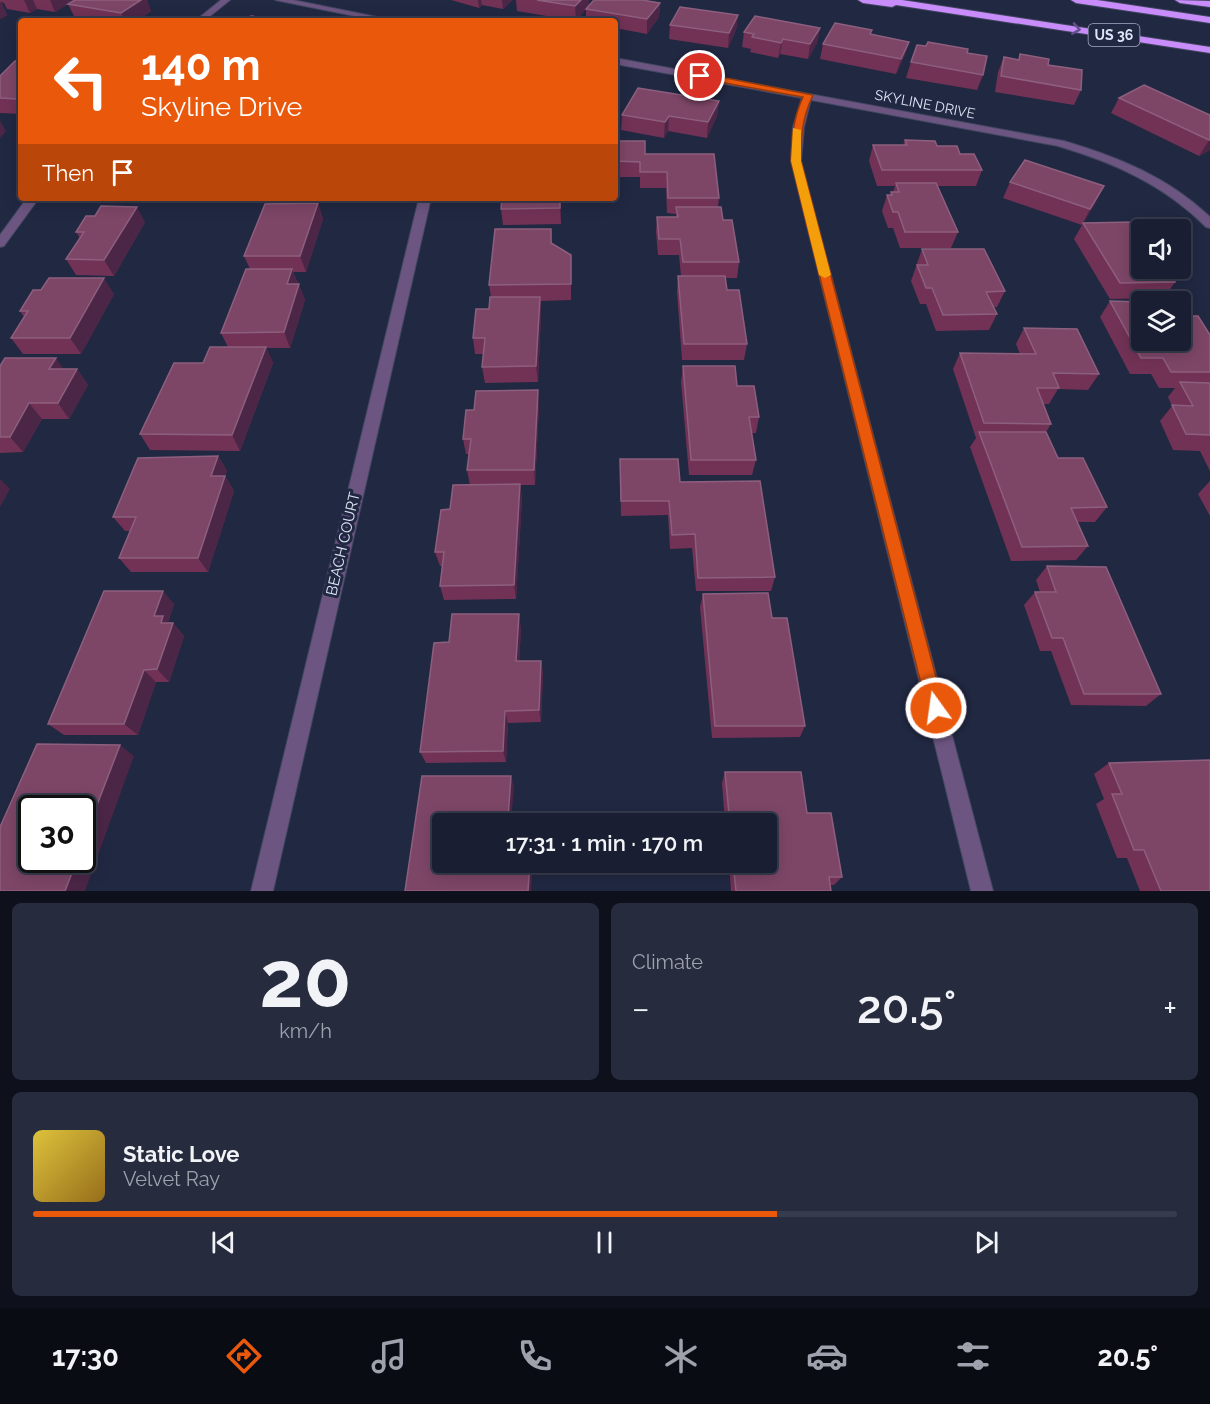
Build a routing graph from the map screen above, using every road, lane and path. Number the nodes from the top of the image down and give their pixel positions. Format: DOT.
graph roads {
  1 [pos="226,0"];
  2 [pos="279,0"];
  3 [pos="863,0"];
  4 [pos="882,0"];
  5 [pos="1076,0"];
  6 [pos="1180,0"];
  7 [pos="1210,4"];
  8 [pos="203,18"];
  9 [pos="377,18"];
  10 [pos="1210,20"];
  11 [pos="1019,21"];
  12 [pos="1210,50"];
  13 [pos="618,62"];
  14 [pos="808,95"];
  15 [pos="31,201"];
  16 [pos="424,201"];
  17 [pos="1210,224"];
  18 [pos="0,243"];
  19 [pos="262,891"];
  20 [pos="982,891"];
  1 -- 8 [label="street"];
  2 -- 9 [label="street"];
  3 -- 11 [label="highway"];
  4 -- 11 [label="highway, US 36"];
  5 -- 10 [label="highway"];
  6 -- 7 [label="highway"];
  11 -- 12 [label="highway, US 36, one-way"];
  13 -- 14 [label="street, SKYLINE DRIVE"];
  14 -- 17 [label="street, SKYLINE DRIVE"];
  14 -- 20 [label="street"];
  15 -- 18 [label="street"];
  16 -- 19 [label="street, BEACH COURT"];
}
